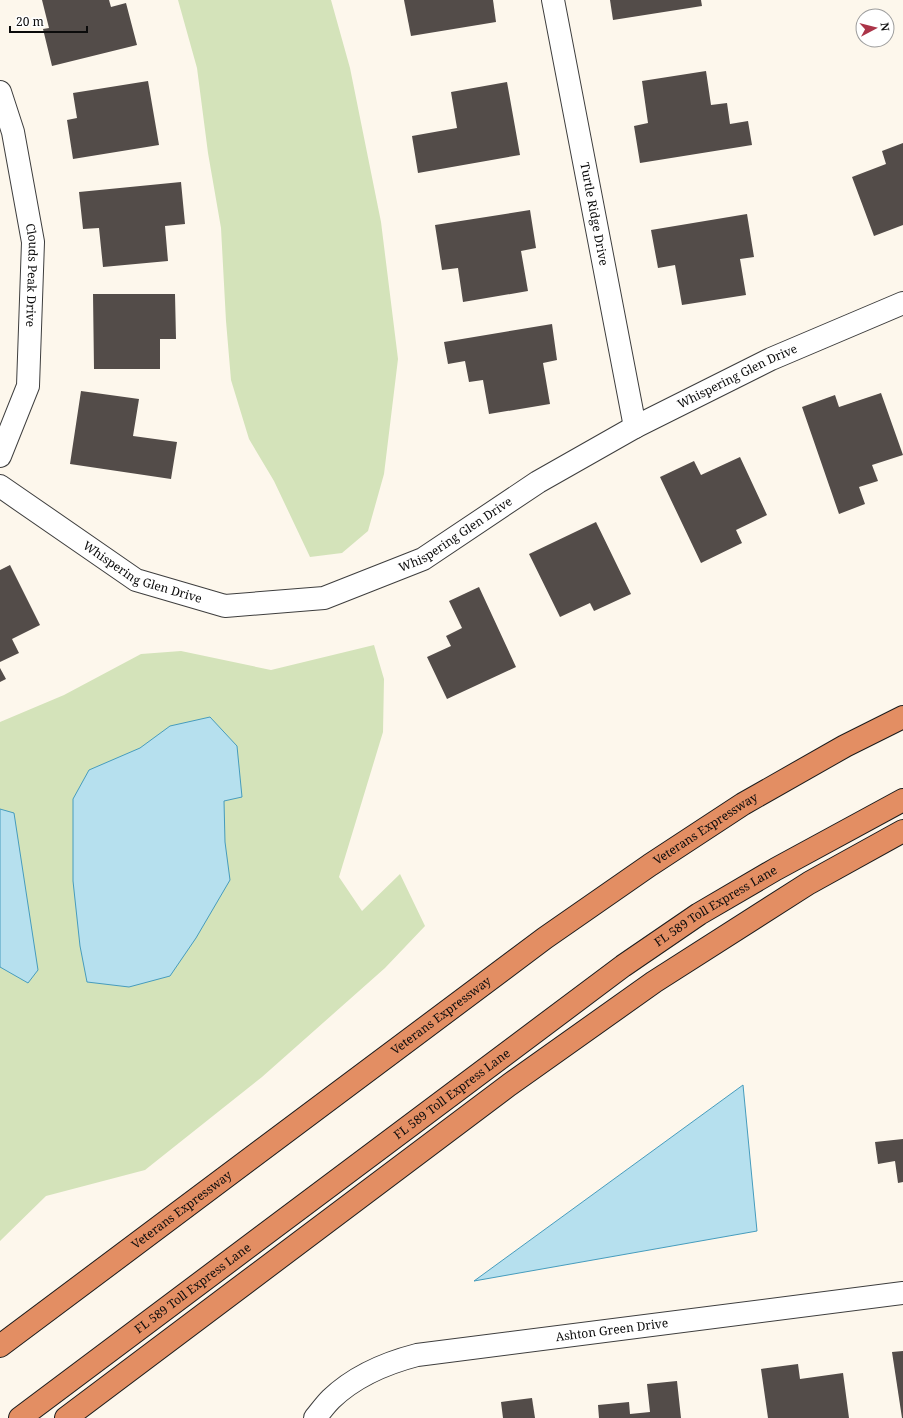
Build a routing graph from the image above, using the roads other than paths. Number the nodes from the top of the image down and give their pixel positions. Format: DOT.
graph roads {
  1 [pos="553,0"];
  2 [pos="0,92"];
  3 [pos="903,303"];
  4 [pos="634,427"];
  5 [pos="0,456"];
  6 [pos="0,486"];
  7 [pos="903,717"];
  8 [pos="903,800"];
  9 [pos="903,831"];
  10 [pos="903,1293"];
  11 [pos="0,1346"];
  12 [pos="335,1408"];
  13 [pos="20,1418"];
  14 [pos="66,1418"];
  15 [pos="315,1418"];
  1 -- 4 [label="street, Turtle Ridge Drive"];
  2 -- 5 [label="street, Clouds Peak Drive"];
  3 -- 4 [label="street, Whispering Glen Drive"];
  4 -- 6 [label="street, Whispering Glen Drive"];
  7 -- 11 [label="highway, Veterans Expressway"];
  8 -- 13 [label="highway, FL 589 Toll Express Lane"];
  9 -- 14 [label="highway"];
  10 -- 12 [label="street, Ashton Green Drive"];
  12 -- 15 [label="street, Ashton Green Drive"];
}
